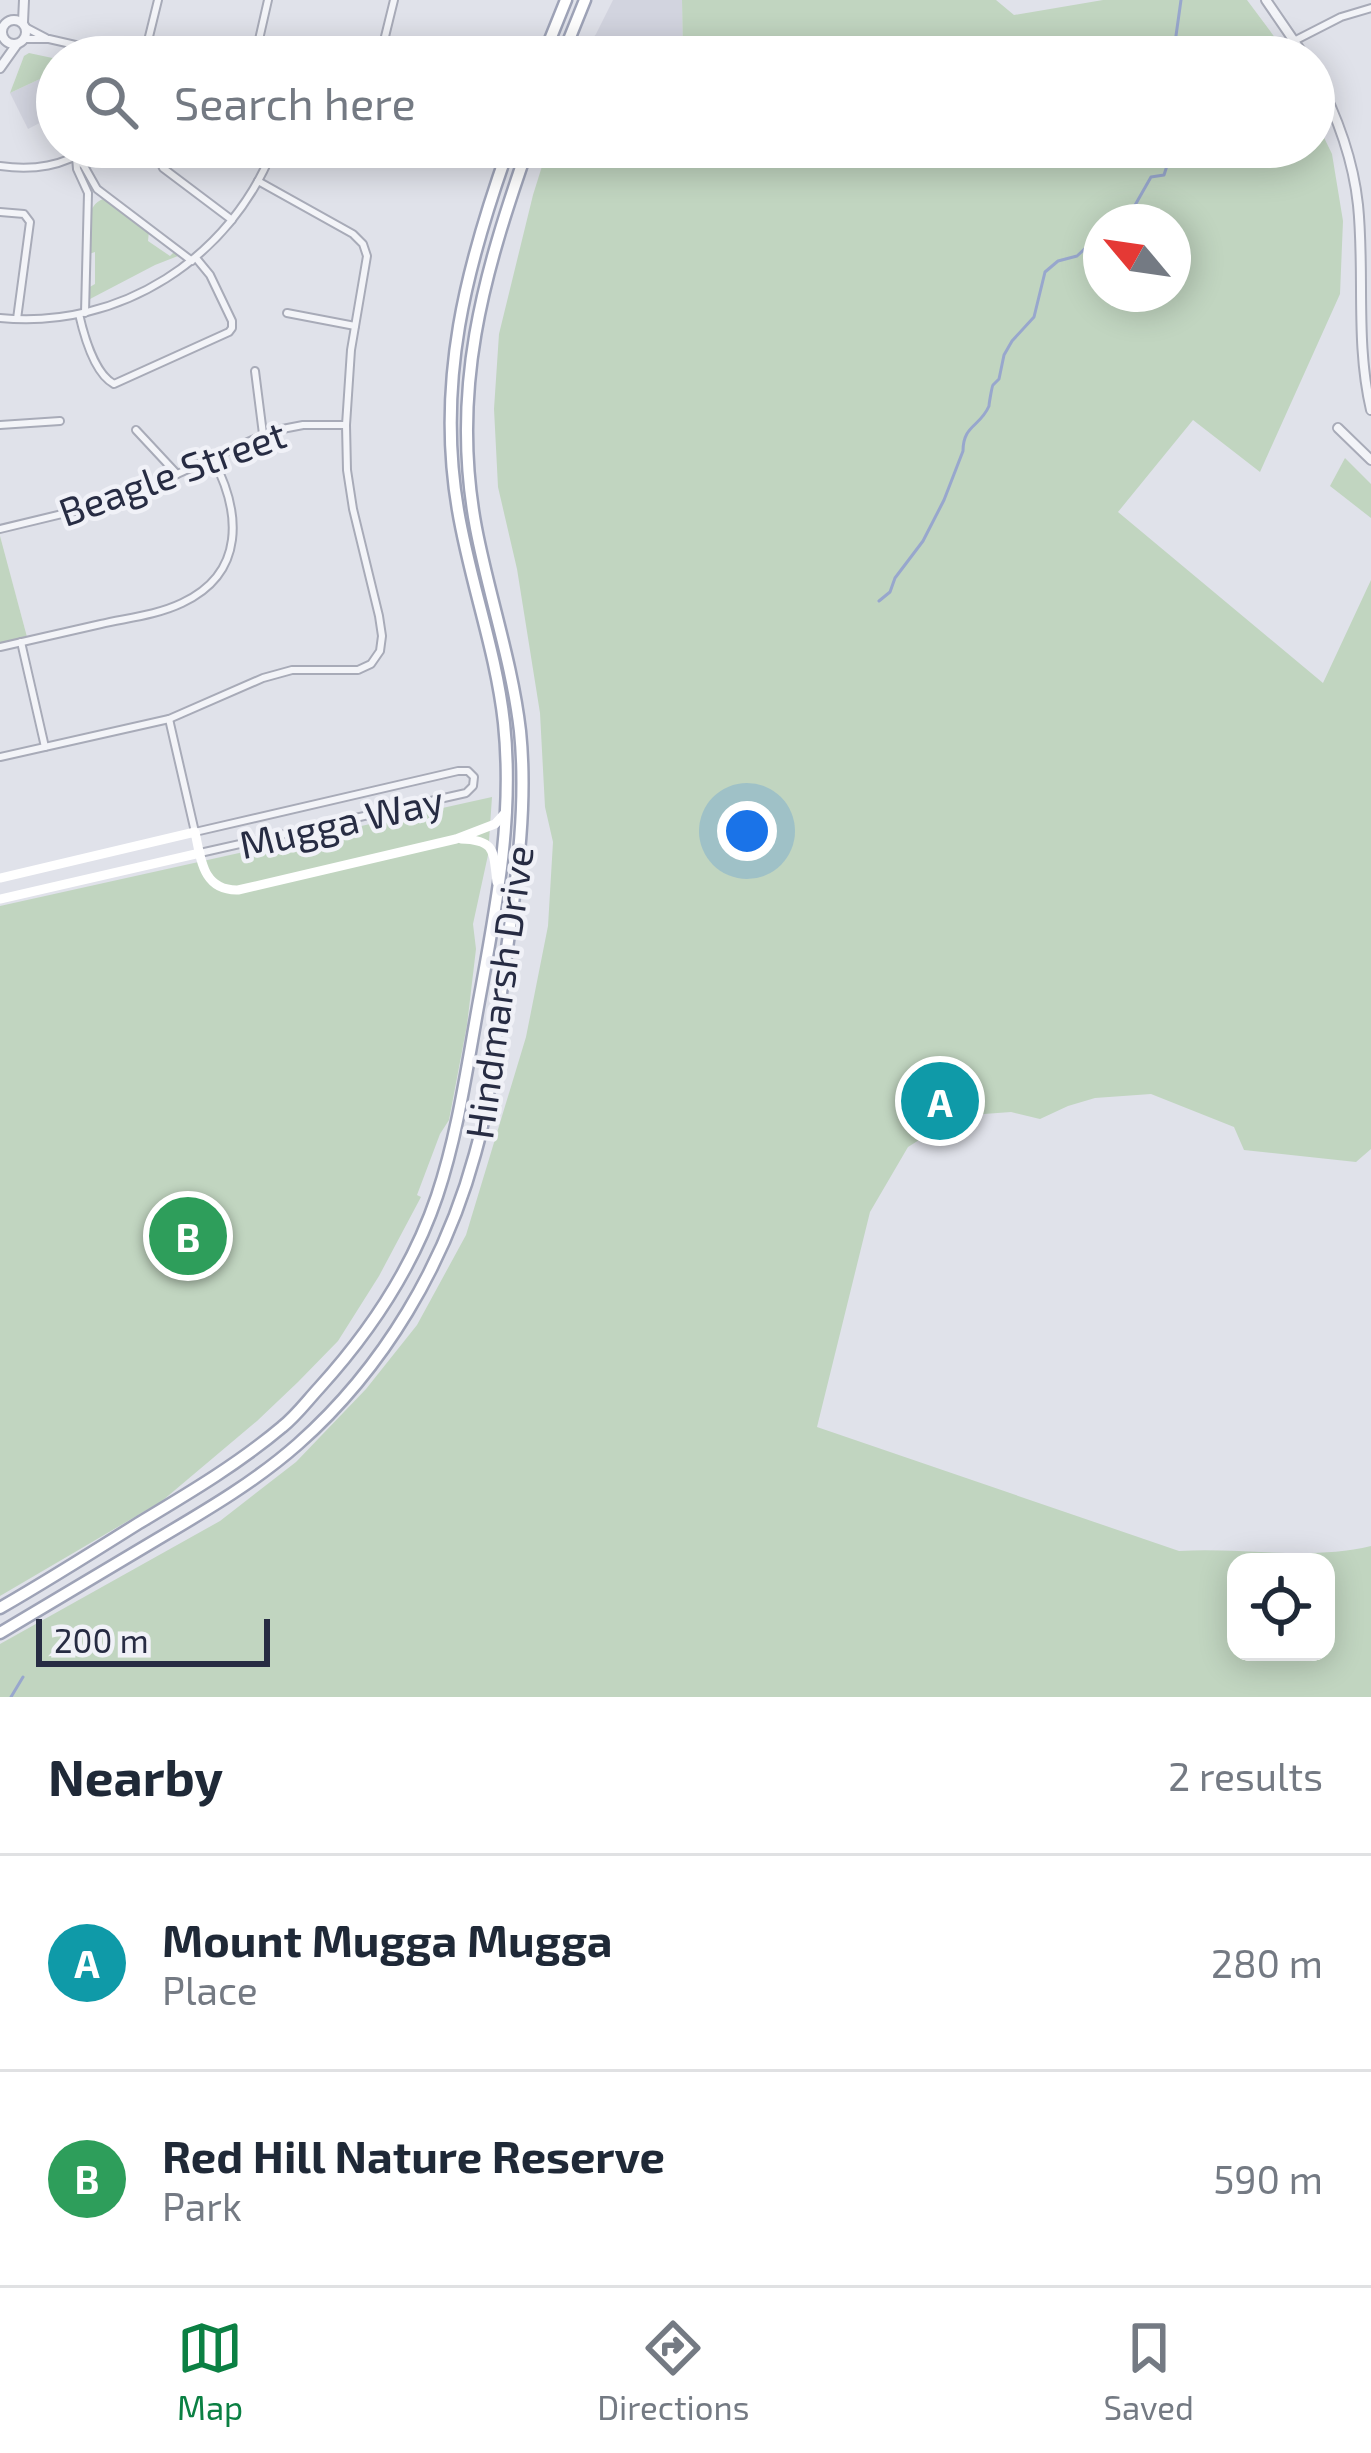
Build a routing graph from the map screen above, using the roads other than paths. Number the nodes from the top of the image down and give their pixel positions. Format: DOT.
graph roads {
  1 [pos="158,0"];
  2 [pos="268,0"];
  3 [pos="394,0"];
  4 [pos="566,0"];
  5 [pos="585,0"];
  6 [pos="1266,0"];
  7 [pos="1371,8"];
  8 [pos="6,21"];
  9 [pos="24,25"];
  10 [pos="2,35"];
  11 [pos="44,36"];
  12 [pos="149,36"];
  13 [pos="260,36"];
  14 [pos="385,36"];
  15 [pos="551,36"];
  16 [pos="570,36"];
  17 [pos="1293,36"];
  18 [pos="1304,36"];
  19 [pos="36,40"];
  20 [pos="21,41"];
  21 [pos="0,67"];
  22 [pos="1335,117"];
  23 [pos="0,166"];
  24 [pos="36,168"];
  25 [pos="79,168"];
  26 [pos="85,168"];
  27 [pos="163,168"];
  28 [pos="264,168"];
  29 [pos="502,168"];
  30 [pos="521,168"];
  31 [pos="258,182"];
  32 [pos="0,212"];
  33 [pos="232,220"];
  34 [pos="194,260"];
  35 [pos="286,313"];
  36 [pos="82,314"];
  37 [pos="0,318"];
  38 [pos="17,320"];
  39 [pos="355,326"];
  40 [pos="255,371"];
  41 [pos="1371,410"];
  42 [pos="60,421"];
  43 [pos="0,424"];
  44 [pos="346,425"];
  45 [pos="1339,428"];
  46 [pos="136,430"];
  47 [pos="263,434"];
  48 [pos="212,458"];
  49 [pos="1371,460"];
  50 [pos="177,474"];
  51 [pos="0,529"];
  52 [pos="21,642"];
  53 [pos="0,647"];
  54 [pos="170,718"];
  55 [pos="45,747"];
  56 [pos="0,758"];
  57 [pos="508,810"];
  58 [pos="195,832"];
  59 [pos="456,839"];
  60 [pos="200,853"];
  61 [pos="0,878"];
  62 [pos="498,893"];
  63 [pos="0,899"];
  64 [pos="0,1608"];
  65 [pos="0,1633"];
  1 -- 12 [label="street"];
  2 -- 13 [label="street"];
  3 -- 14 [label="street"];
  4 -- 15 [label="main road"];
  5 -- 16 [label="main road"];
  6 -- 17 [label="street"];
  7 -- 18 [label="street"];
  8 -- 9 [label="street"];
  8 -- 9 [label="street"];
  8 -- 10 [label="street"];
  9 -- 11 [label="street"];
  9 -- 20 [label="street"];
  10 -- 20 [label="street"];
  10 -- 21 [label="street"];
  19 -- 20 [label="street"];
  20 -- 21 [label="street"];
  22 -- 41 [label="street"];
  23 -- 24 [label="street"];
  25 -- 36 [label="street"];
  26 -- 34 [label="street"];
  27 -- 33 [label="street"];
  28 -- 31 [label="street"];
  29 -- 57 [label="main road, Hindmarsh Drive"];
  30 -- 65 [label="main road, Hindmarsh Drive"];
  31 -- 33 [label="street"];
  31 -- 39 [label="street"];
  32 -- 38 [label="street"];
  33 -- 34 [label="street"];
  34 -- 36 [label="street"];
  34 -- 36 [label="street"];
  35 -- 39 [label="street"];
  36 -- 38 [label="street"];
  37 -- 38 [label="street"];
  39 -- 44 [label="street"];
  40 -- 47 [label="street"];
  42 -- 43 [label="street"];
  44 -- 47 [label="street, Beagle Street"];
  44 -- 54 [label="street"];
  45 -- 49 [label="street"];
  46 -- 50 [label="street"];
  47 -- 48 [label="street, Beagle Street"];
  48 -- 50 [label="street, Beagle Street"];
  48 -- 52 [label="street"];
  50 -- 51 [label="street, Beagle Street"];
  52 -- 53 [label="street"];
  52 -- 55 [label="street"];
  54 -- 55 [label="street"];
  54 -- 58 [label="street"];
  55 -- 56 [label="street"];
  57 -- 59 [label="main road"];
  57 -- 62 [label="main road, Hindmarsh Drive"];
  58 -- 60 [label="main road"];
  58 -- 60 [label="street, Mugga Way"];
  58 -- 61 [label="main road, Mugga Way"];
  59 -- 60 [label="main road"];
  59 -- 62 [label="main road"];
  60 -- 63 [label="main road, Mugga Way"];
  62 -- 64 [label="main road, Hindmarsh Drive"];
}
